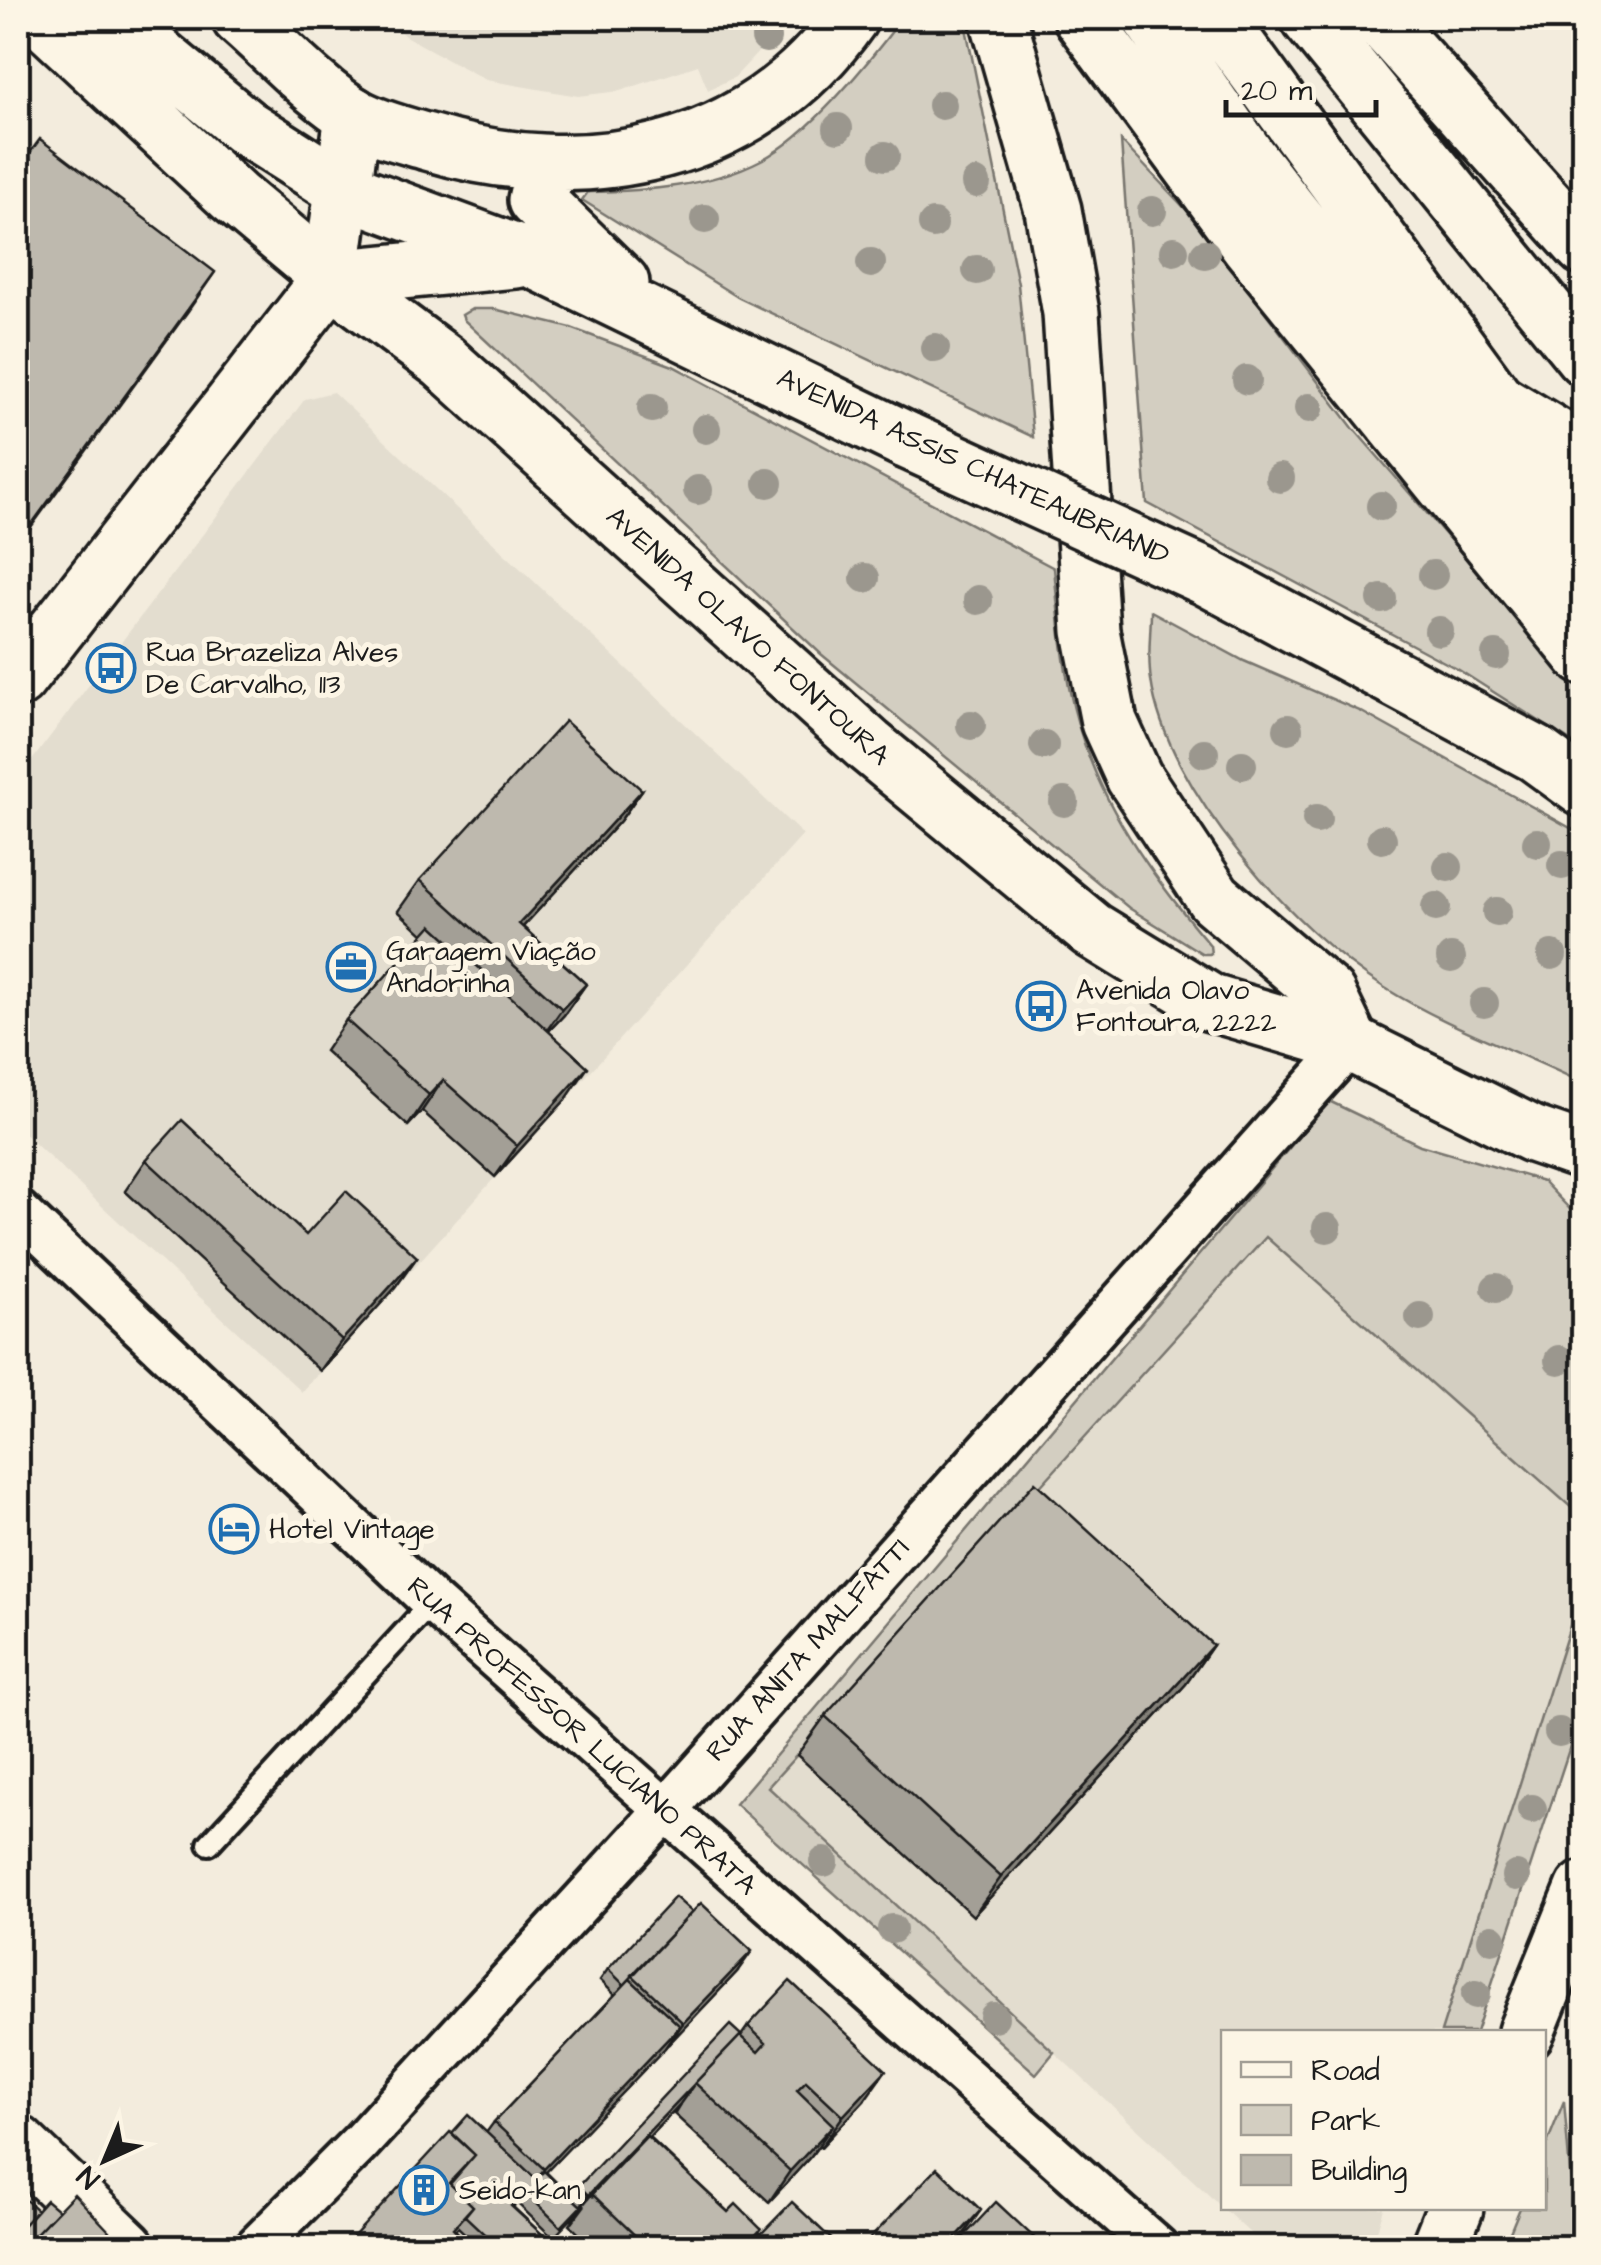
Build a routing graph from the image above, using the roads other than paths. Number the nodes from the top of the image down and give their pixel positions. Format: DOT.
graph roads {
  1 [pos="41,18"];
  2 [pos="113,18"];
  3 [pos="240,18"];
  4 [pos="850,18"];
  5 [pos="998,18"];
  6 [pos="1082,18"];
  7 [pos="1151,18"];
  8 [pos="1217,18"];
  9 [pos="1309,18"];
  10 [pos="1378,18"];
  11 [pos="353,115"];
  12 [pos="561,164"];
  13 [pos="341,188"];
  14 [pos="1584,247"];
  15 [pos="530,258"];
  16 [pos="331,278"];
  17 [pos="656,315"];
  18 [pos="1584,357"];
  19 [pos="1494,400"];
  20 [pos="1584,453"];
  21 [pos="1584,520"];
  22 [pos="1584,588"];
  23 [pos="1584,657"];
  24 [pos="18,679"];
  25 [pos="1584,790"];
  26 [pos="1351,1044"];
  27 [pos="1532,1134"];
  28 [pos="1584,1152"];
  29 [pos="1584,1192"];
  30 [pos="18,1210"];
  31 [pos="432,1602"];
  32 [pos="664,1812"];
  33 [pos="209,1844"];
  34 [pos="1584,1889"];
  35 [pos="1527,2030"];
  36 [pos="18,2144"];
  37 [pos="1454,2210"];
  38 [pos="127,2248"];
  39 [pos="255,2248"];
  40 [pos="1158,2248"];
  41 [pos="1439,2248"];
  1 -- 16 [label="main road, AVENIDA OLAVO FONTOURA"];
  2 -- 13 [label="main road, AVENIDA ASSIS CHATEAUBRIAND"];
  3 -- 11 [label="main road"];
  4 -- 12 [label="main road"];
  5 -- 26 [label="main road"];
  6 -- 23 [label="main road"];
  7 -- 22 [label="main road"];
  8 -- 19 [label="main road"];
  9 -- 18 [label="main road"];
  10 -- 14 [label="main road"];
  11 -- 12 [label="main road"];
  11 -- 13 [label="main road"];
  12 -- 17 [label="main road"];
  13 -- 15 [label="main road, AVENIDA ASSIS CHATEAUBRIAND"];
  13 -- 16 [label="main road"];
  15 -- 16 [label="main road"];
  15 -- 17 [label="main road, AVENIDA ASSIS CHATEAUBRIAND"];
  16 -- 24 [label="main road"];
  16 -- 26 [label="main road, AVENIDA OLAVO FONTOURA"];
  17 -- 25 [label="main road, AVENIDA ASSIS CHATEAUBRIAND, bridge"];
  19 -- 20 [label="main road"];
  19 -- 21 [label="main road"];
  26 -- 27 [label="main road, AVENIDA OLAVO FONTOURA"];
  26 -- 32 [label="street, RUA ANITA MALFATTI"];
  27 -- 28 [label="main road"];
  27 -- 29 [label="main road"];
  30 -- 31 [label="street, RUA PROFESSOR LUCIANO PRATA"];
  31 -- 32 [label="street, RUA PROFESSOR LUCIANO PRATA"];
  31 -- 33 [label="lane"];
  32 -- 39 [label="street, RUA ANITA MALFATTI"];
  32 -- 40 [label="street, RUA PROFESSOR LUCIANO PRATA"];
  34 -- 35 [label="main road"];
  36 -- 38 [label="main road"];
  37 -- 41 [label="main road"];
}
